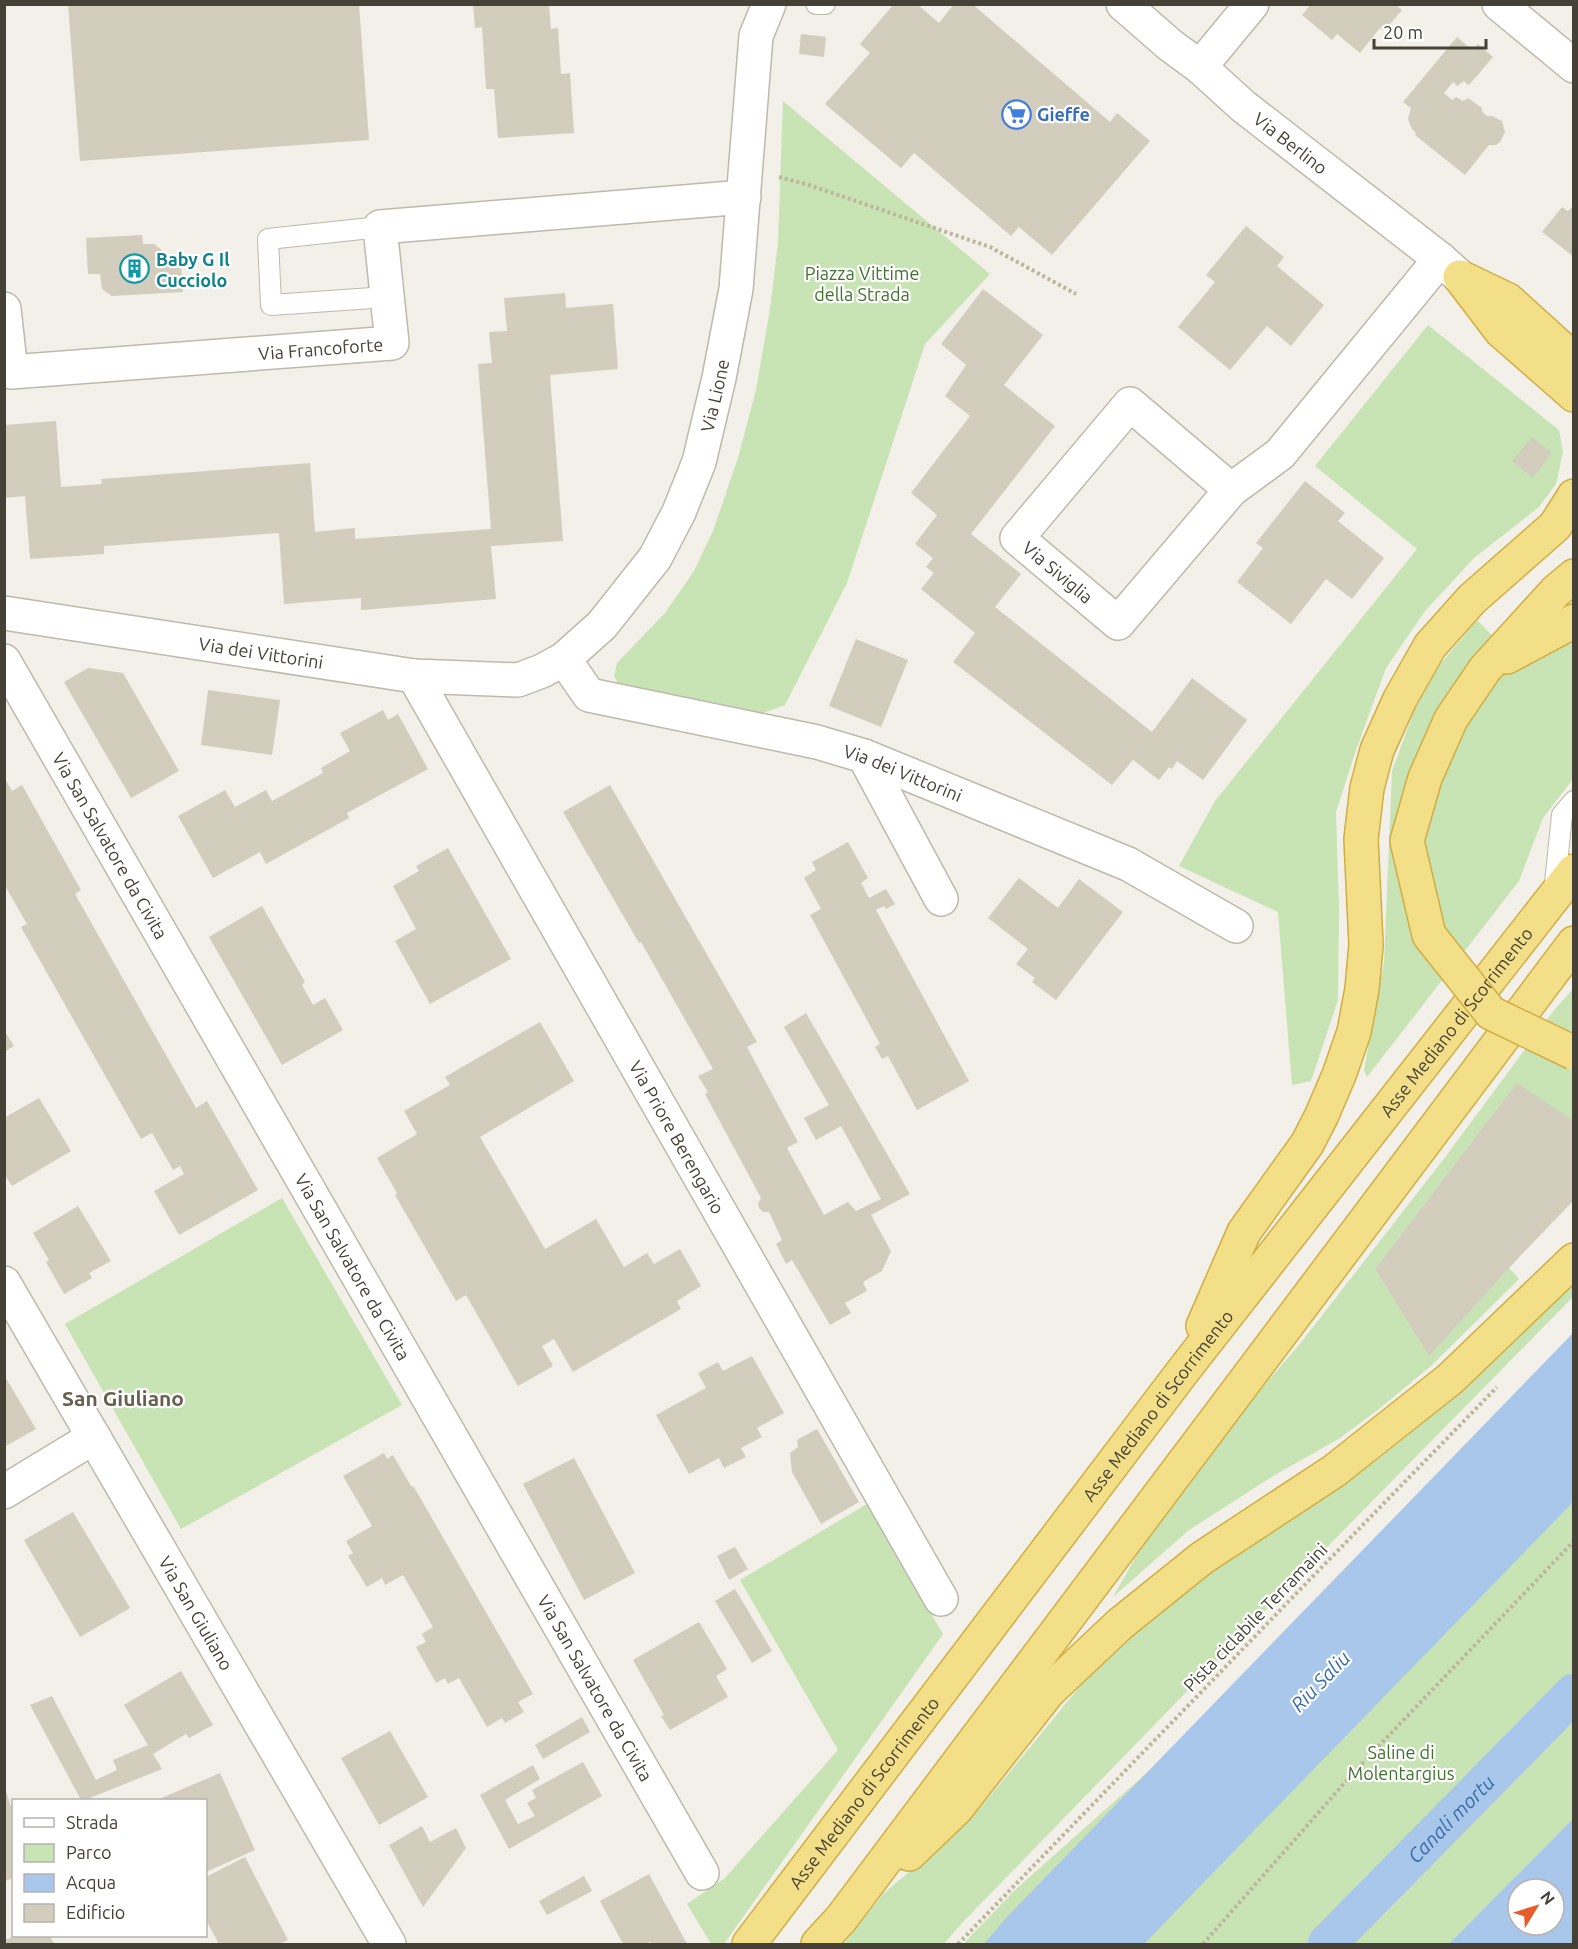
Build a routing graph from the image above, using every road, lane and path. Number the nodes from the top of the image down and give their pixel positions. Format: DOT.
graph roads {
  1 [pos="742,4"];
  2 [pos="769,4"];
  3 [pos="816,4"];
  4 [pos="825,4"];
  5 [pos="1123,4"];
  6 [pos="1252,4"];
  7 [pos="1499,4"];
  8 [pos="756,36"];
  9 [pos="1574,66"];
  10 [pos="1200,67"];
  11 [pos="745,182"];
  12 [pos="380,227"];
  13 [pos="1450,268"];
  14 [pos="1076,294"];
  15 [pos="387,297"];
  16 [pos="4,309"];
  17 [pos="1561,340"];
  18 [pos="1574,360"];
  19 [pos="1574,394"];
  20 [pos="1231,490"];
  21 [pos="1574,496"];
  22 [pos="1574,576"];
  23 [pos="4,613"];
  24 [pos="1574,621"];
  25 [pos="564,659"];
  26 [pos="4,661"];
  27 [pos="1485,669"];
  28 [pos="414,676"];
  29 [pos="518,680"];
  30 [pos="864,756"];
  31 [pos="1574,801"];
  32 [pos="1574,871"];
  33 [pos="1553,897"];
  34 [pos="941,899"];
  35 [pos="1236,926"];
  36 [pos="1574,943"];
  37 [pos="1574,1053"];
  38 [pos="1574,1260"];
  39 [pos="4,1283"];
  40 [pos="1183,1371"];
  41 [pos="1500,1385"];
  42 [pos="94,1437"];
  43 [pos="4,1492"];
  44 [pos="1574,1541"];
  45 [pos="941,1599"];
  46 [pos="702,1873"];
  47 [pos="841,1919"];
  48 [pos="389,1944"];
  49 [pos="749,1944"];
  50 [pos="818,1944"];
  51 [pos="958,1944"];
  52 [pos="1203,1944"];
  1 -- 8 [label="street, Via Lione"];
  2 -- 8 [label="street, Via Lione"];
  3 -- 4 [label="lane"];
  5 -- 10 [label="street, Via Berlino"];
  6 -- 10 [label="street"];
  7 -- 9 [label="street"];
  8 -- 11 [label="street, Via Lione"];
  10 -- 13 [label="street, Via Berlino"];
  11 -- 12 [label="street"];
  11 -- 14 [label="path"];
  11 -- 25 [label="street, Via Lione"];
  12 -- 15 [label="street, Via Francoforte"];
  12 -- 15 [label="lane"];
  13 -- 17 [label="highway"];
  13 -- 19 [label="highway"];
  13 -- 20 [label="street, Via Siviglia"];
  15 -- 16 [label="street, Via Francoforte"];
  17 -- 18 [label="highway"];
  20 -- 20 [label="street, Via Siviglia"];
  21 -- 40 [label="highway"];
  22 -- 27 [label="highway"];
  23 -- 28 [label="street, Via dei Vittorini"];
  24 -- 27 [label="highway"];
  25 -- 29 [label="street, Via Lione"];
  25 -- 30 [label="street, Via dei Vittorini"];
  26 -- 46 [label="street, Via San Salvatore da Civita"];
  27 -- 37 [label="highway, bridge"];
  28 -- 29 [label="street, Via dei Vittorini"];
  28 -- 45 [label="street, Via Priore Berengario"];
  30 -- 34 [label="street"];
  30 -- 35 [label="street, Via dei Vittorini"];
  31 -- 33 [label="lane"];
  32 -- 33 [label="highway, Asse Mediano di Scorrimento"];
  33 -- 40 [label="highway, Asse Mediano di Scorrimento"];
  36 -- 47 [label="highway"];
  38 -- 47 [label="highway"];
  39 -- 42 [label="street, Via San Giuliano"];
  40 -- 49 [label="highway, Asse Mediano di Scorrimento"];
  41 -- 51 [label="path, Pista ciclabile Terramaini"];
  42 -- 43 [label="street"];
  42 -- 48 [label="street, Via San Giuliano"];
  44 -- 52 [label="path"];
  47 -- 50 [label="highway"];
}
